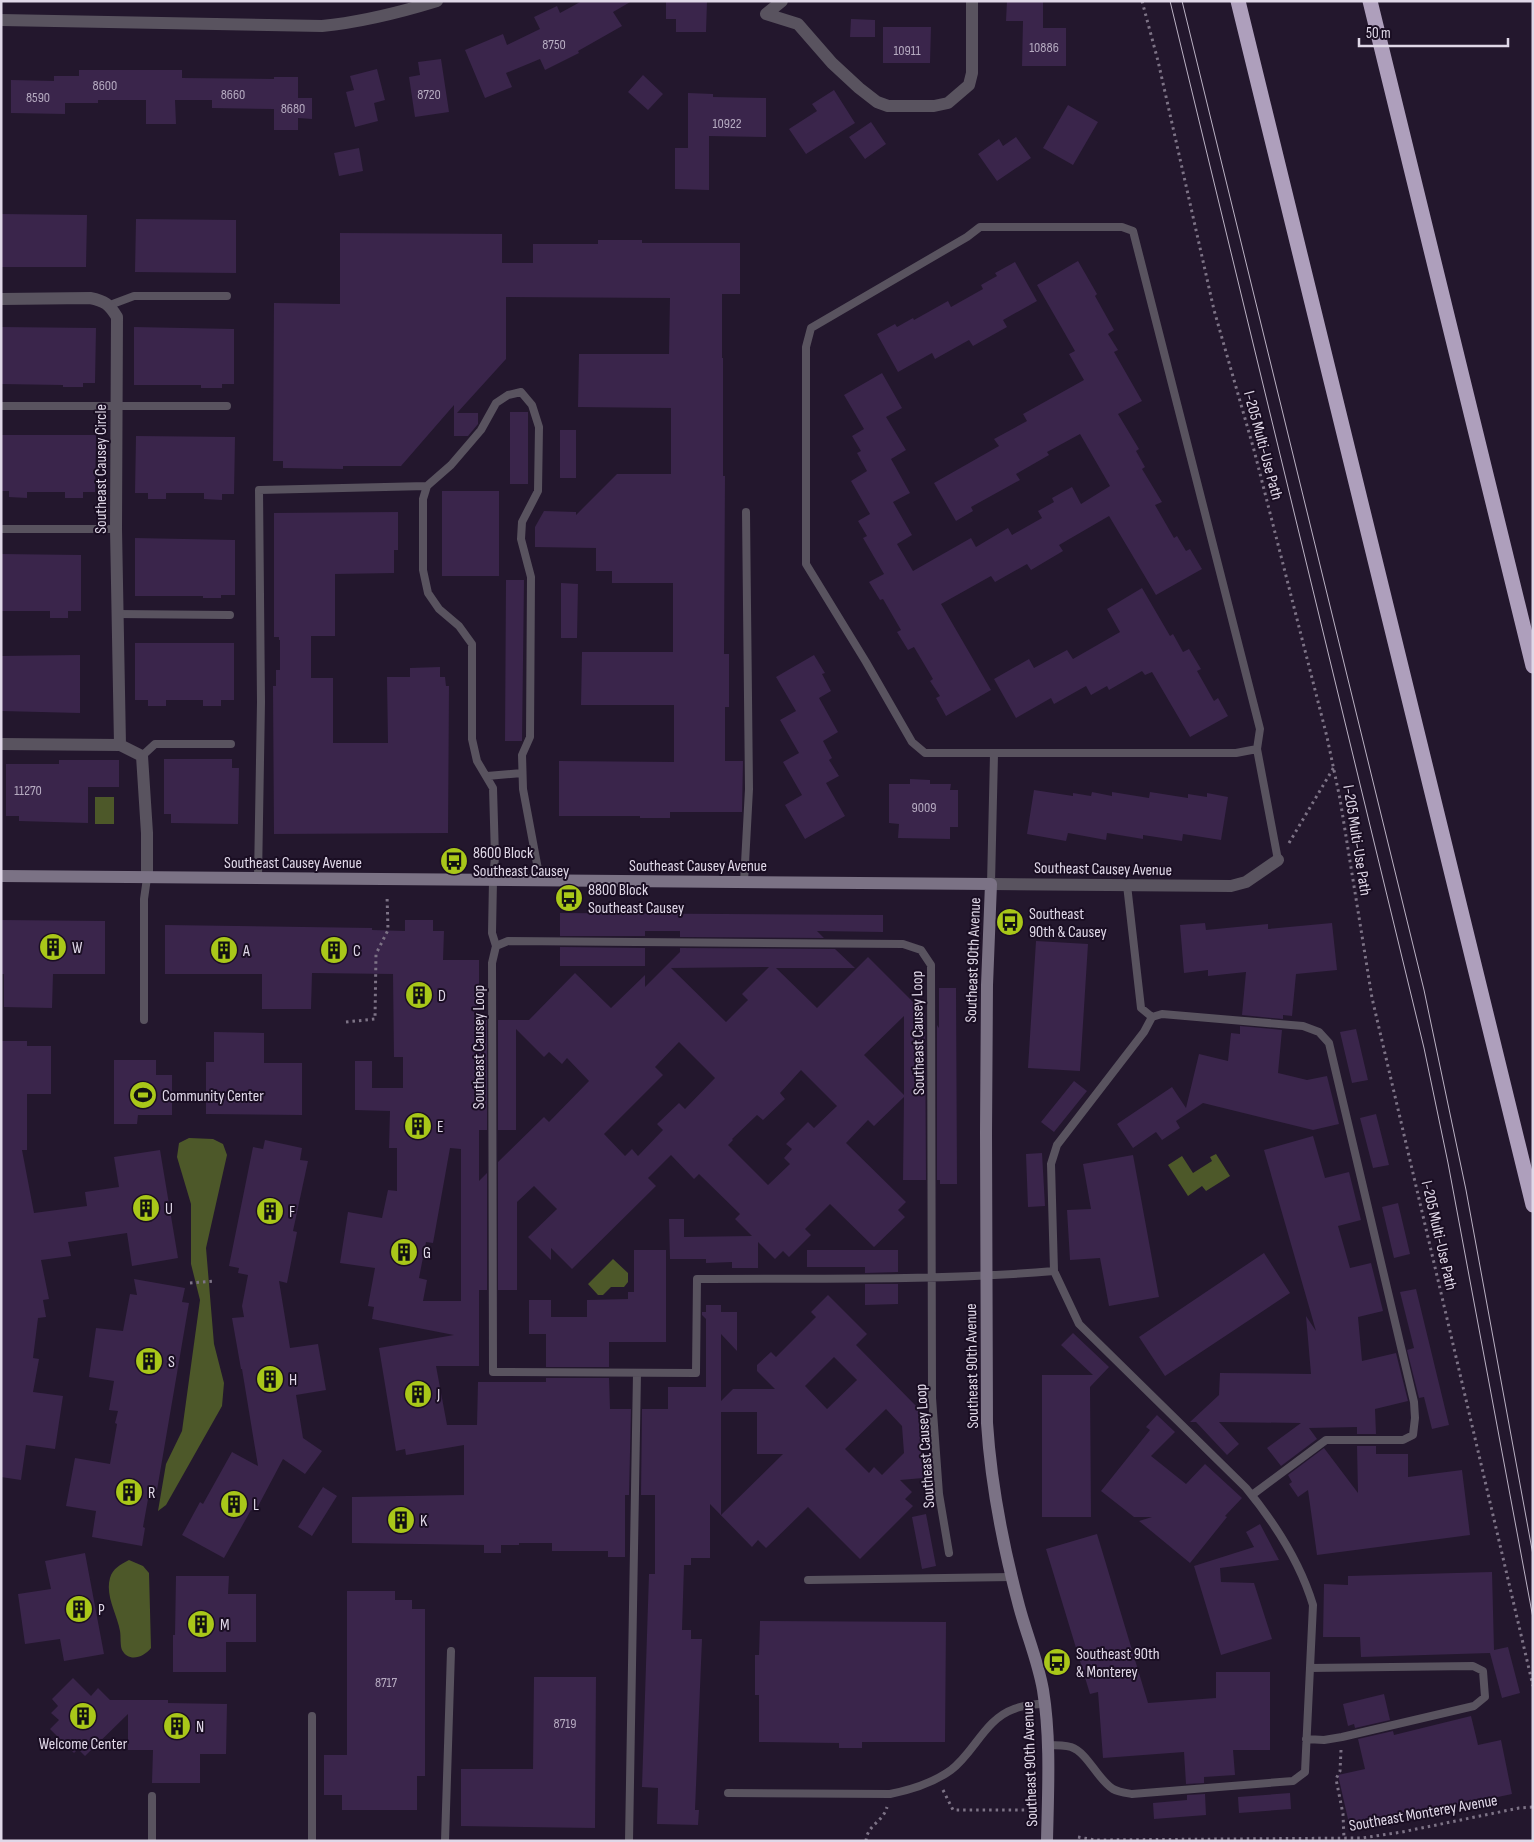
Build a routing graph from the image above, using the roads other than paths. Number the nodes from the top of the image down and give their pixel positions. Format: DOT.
graph roads {
  1 [pos="437,1"];
  2 [pos="782,1"];
  3 [pos="972,1"];
  4 [pos="1238,1"];
  5 [pos="1370,1"];
  6 [pos="1,20"];
  7 [pos="227,296"];
  8 [pos="1,299"];
  9 [pos="110,305"];
  10 [pos="1,406"];
  11 [pos="116,406"];
  12 [pos="227,406"];
  13 [pos="427,486"];
  14 [pos="746,512"];
  15 [pos="1,529"];
  16 [pos="116,529"];
  17 [pos="116,614"];
  18 [pos="230,615"];
  19 [pos="1533,666"];
  20 [pos="1,744"];
  21 [pos="231,744"];
  22 [pos="120,745"];
  23 [pos="1257,749"];
  24 [pos="994,754"];
  25 [pos="142,756"];
  26 [pos="522,773"];
  27 [pos="486,776"];
  28 [pos="1278,860"];
  29 [pos="1,876"];
  30 [pos="147,878"];
  31 [pos="258,878"];
  32 [pos="493,880"];
  33 [pos="540,880"];
  34 [pos="744,882"];
  35 [pos="991,884"];
  36 [pos="1128,885"];
  37 [pos="496,946"];
  38 [pos="1152,1017"];
  39 [pos="144,1020"];
  40 [pos="1533,1204"];
  41 [pos="1054,1271"];
  42 [pos="986,1276"];
  43 [pos="932,1277"];
  44 [pos="638,1373"];
  45 [pos="1252,1495"];
  46 [pos="949,1553"];
  47 [pos="1012,1577"];
  48 [pos="808,1580"];
  49 [pos="450,1651"];
  50 [pos="1310,1668"];
  51 [pos="1044,1703"];
  52 [pos="312,1716"];
  53 [pos="1306,1739"];
  54 [pos="1047,1745"];
  55 [pos="728,1793"];
  56 [pos="152,1796"];
  57 [pos="152,1841"];
  58 [pos="312,1841"];
  59 [pos="445,1841"];
  60 [pos="629,1841"];
  61 [pos="1047,1841"];
  1 -- 6 [label="street"];
  2 -- 3 [label="street"];
  4 -- 40 [label="highway"];
  5 -- 19 [label="highway"];
  7 -- 9 [label="lane"];
  8 -- 9 [label="street"];
  9 -- 11 [label="street, Southeast Causey Circle"];
  10 -- 11 [label="lane"];
  11 -- 12 [label="lane"];
  11 -- 16 [label="street, Southeast Causey Circle"];
  13 -- 26 [label="lane"];
  13 -- 27 [label="lane"];
  13 -- 31 [label="lane"];
  14 -- 34 [label="lane"];
  15 -- 16 [label="lane"];
  16 -- 17 [label="street, Southeast Causey Circle"];
  17 -- 18 [label="lane"];
  17 -- 22 [label="street, Southeast Causey Circle"];
  20 -- 22 [label="street"];
  21 -- 25 [label="lane"];
  22 -- 25 [label="street"];
  23 -- 24 [label="lane"];
  23 -- 24 [label="lane"];
  23 -- 28 [label="lane"];
  24 -- 35 [label="lane"];
  25 -- 30 [label="street"];
  26 -- 27 [label="lane"];
  26 -- 33 [label="lane"];
  27 -- 32 [label="lane"];
  28 -- 36 [label="street, Southeast Causey Avenue"];
  29 -- 30 [label="street, Southeast Causey Avenue"];
  30 -- 31 [label="street, Southeast Causey Avenue"];
  30 -- 39 [label="lane"];
  31 -- 32 [label="street, Southeast Causey Avenue"];
  32 -- 33 [label="street, Southeast Causey Avenue"];
  32 -- 37 [label="lane"];
  33 -- 34 [label="street, Southeast Causey Avenue"];
  34 -- 35 [label="street, Southeast Causey Avenue"];
  35 -- 36 [label="street, Southeast Causey Avenue"];
  35 -- 42 [label="street, Southeast 90th Avenue"];
  36 -- 38 [label="lane"];
  37 -- 43 [label="lane, Southeast Causey Loop"];
  37 -- 44 [label="lane, Southeast Causey Loop"];
  38 -- 41 [label="lane"];
  38 -- 45 [label="lane"];
  41 -- 42 [label="lane, Southeast Causey Loop"];
  41 -- 45 [label="lane"];
  42 -- 43 [label="lane, Southeast Causey Loop"];
  42 -- 47 [label="street, Southeast 90th Avenue"];
  43 -- 44 [label="lane, Southeast Causey Loop"];
  43 -- 46 [label="lane, Southeast Causey Loop"];
  44 -- 60 [label="lane"];
  45 -- 50 [label="lane"];
  47 -- 48 [label="lane"];
  47 -- 51 [label="street, Southeast 90th Avenue"];
  49 -- 59 [label="lane"];
  50 -- 53 [label="lane"];
  50 -- 53 [label="lane"];
  51 -- 54 [label="street, Southeast 90th Avenue"];
  51 -- 55 [label="lane"];
  52 -- 58 [label="lane"];
  53 -- 54 [label="lane"];
  54 -- 61 [label="street, Southeast 90th Avenue"];
  56 -- 57 [label="lane"];
}
